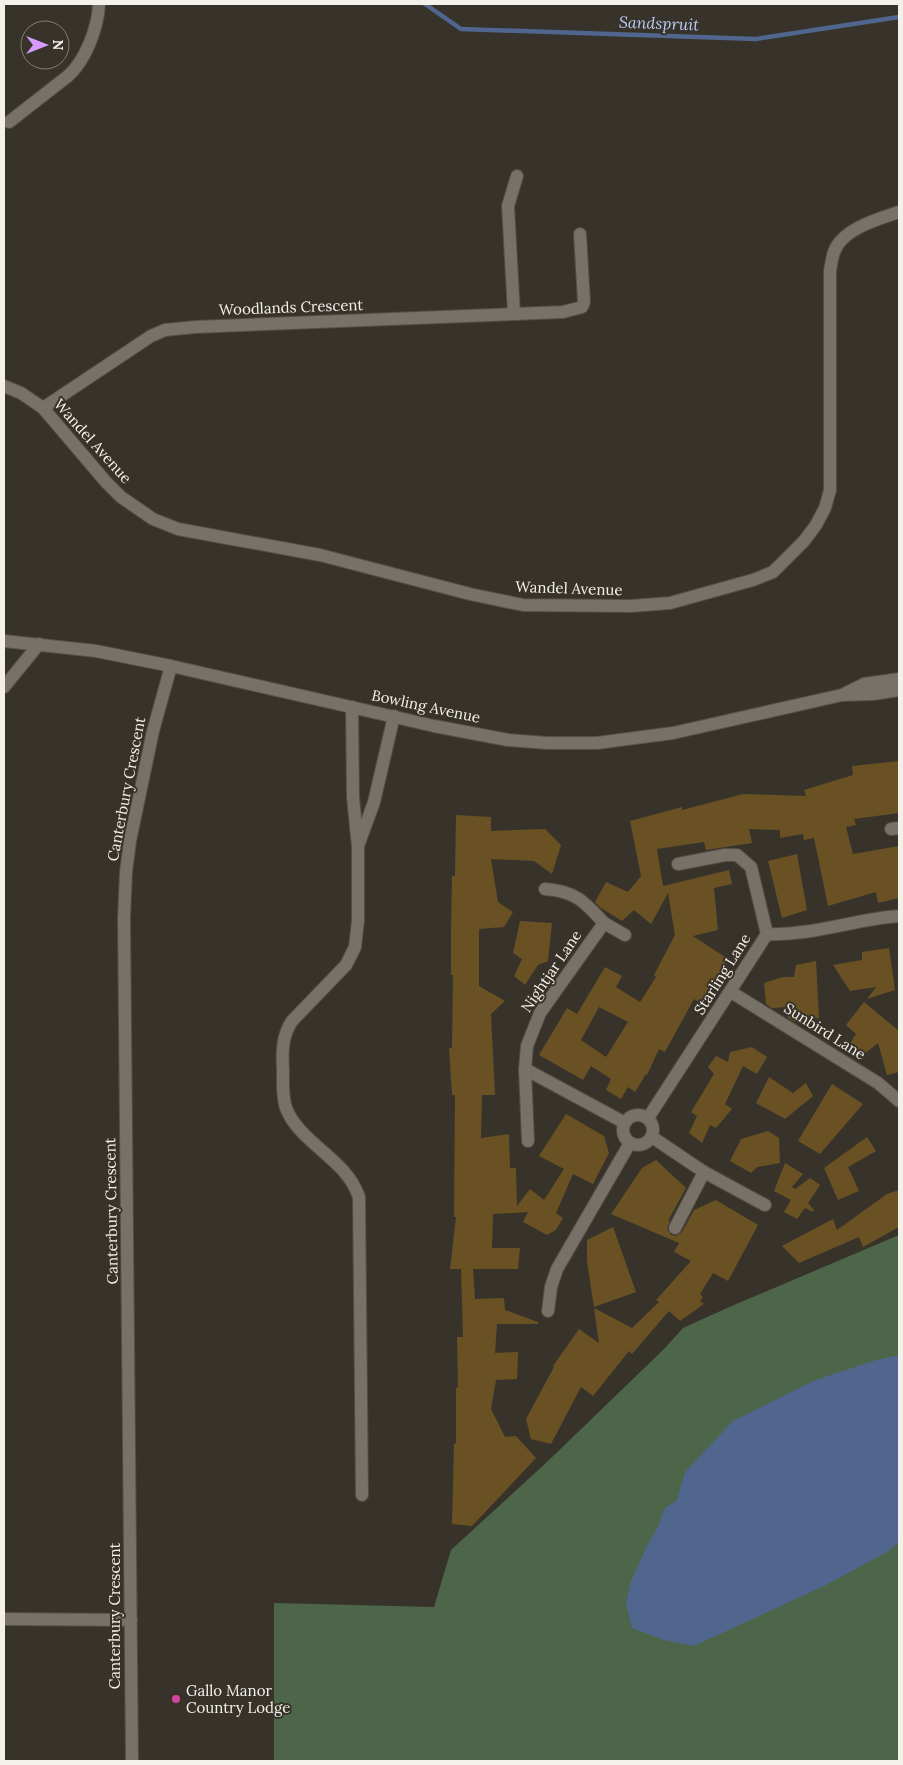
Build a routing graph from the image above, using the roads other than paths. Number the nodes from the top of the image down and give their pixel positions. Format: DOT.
graph roads {
  1 [pos="99,4"];
  2 [pos="9,122"];
  3 [pos="517,176"];
  4 [pos="899,212"];
  5 [pos="580,234"];
  6 [pos="514,314"];
  7 [pos="4,386"];
  8 [pos="43,408"];
  9 [pos="4,641"];
  10 [pos="39,644"];
  11 [pos="171,666"];
  12 [pos="899,679"];
  13 [pos="4,687"];
  14 [pos="899,690"];
  15 [pos="842,695"];
  16 [pos="352,708"];
  17 [pos="394,716"];
  18 [pos="358,847"];
  19 [pos="678,864"];
  20 [pos="544,889"];
  21 [pos="899,916"];
  22 [pos="604,923"];
  23 [pos="767,934"];
  24 [pos="625,936"];
  25 [pos="731,992"];
  26 [pos="525,1069"];
  27 [pos="899,1101"];
  28 [pos="648,1118"];
  29 [pos="625,1123"];
  30 [pos="652,1137"];
  31 [pos="528,1141"];
  32 [pos="630,1143"];
  33 [pos="704,1172"];
  34 [pos="765,1205"];
  35 [pos="675,1228"];
  36 [pos="548,1311"];
  37 [pos="362,1496"];
  38 [pos="4,1619"];
  39 [pos="131,1620"];
  40 [pos="132,1761"];
  1 -- 2 [label="street"];
  3 -- 6 [label="street"];
  4 -- 8 [label="street, Wandel Avenue"];
  5 -- 6 [label="street, Woodlands Crescent"];
  6 -- 8 [label="street, Woodlands Crescent"];
  7 -- 8 [label="street, Wandel Avenue"];
  9 -- 10 [label="street, Bowling Avenue"];
  10 -- 11 [label="street, Bowling Avenue"];
  10 -- 13 [label="street"];
  11 -- 16 [label="street, Bowling Avenue"];
  11 -- 39 [label="street, Canterbury Crescent"];
  12 -- 15 [label="street, Bowling Avenue"];
  14 -- 15 [label="street, Bowling Avenue"];
  15 -- 17 [label="street, Bowling Avenue"];
  16 -- 17 [label="street, Bowling Avenue"];
  16 -- 18 [label="street"];
  17 -- 18 [label="street"];
  18 -- 37 [label="street"];
  19 -- 23 [label="street"];
  20 -- 22 [label="street"];
  21 -- 23 [label="street, Starling Lane"];
  22 -- 24 [label="street"];
  22 -- 26 [label="street, Nightjar Lane"];
  23 -- 25 [label="street, Starling Lane"];
  25 -- 27 [label="street, Sunbird Lane"];
  25 -- 28 [label="street, Starling Lane"];
  26 -- 29 [label="street"];
  26 -- 31 [label="street, Nightjar Lane"];
  28 -- 29 [label="street"];
  28 -- 30 [label="street"];
  29 -- 32 [label="street"];
  30 -- 32 [label="street"];
  30 -- 33 [label="street"];
  32 -- 36 [label="street"];
  33 -- 34 [label="street"];
  33 -- 35 [label="street"];
  38 -- 39 [label="street"];
  39 -- 40 [label="street, Canterbury Crescent"];
}
